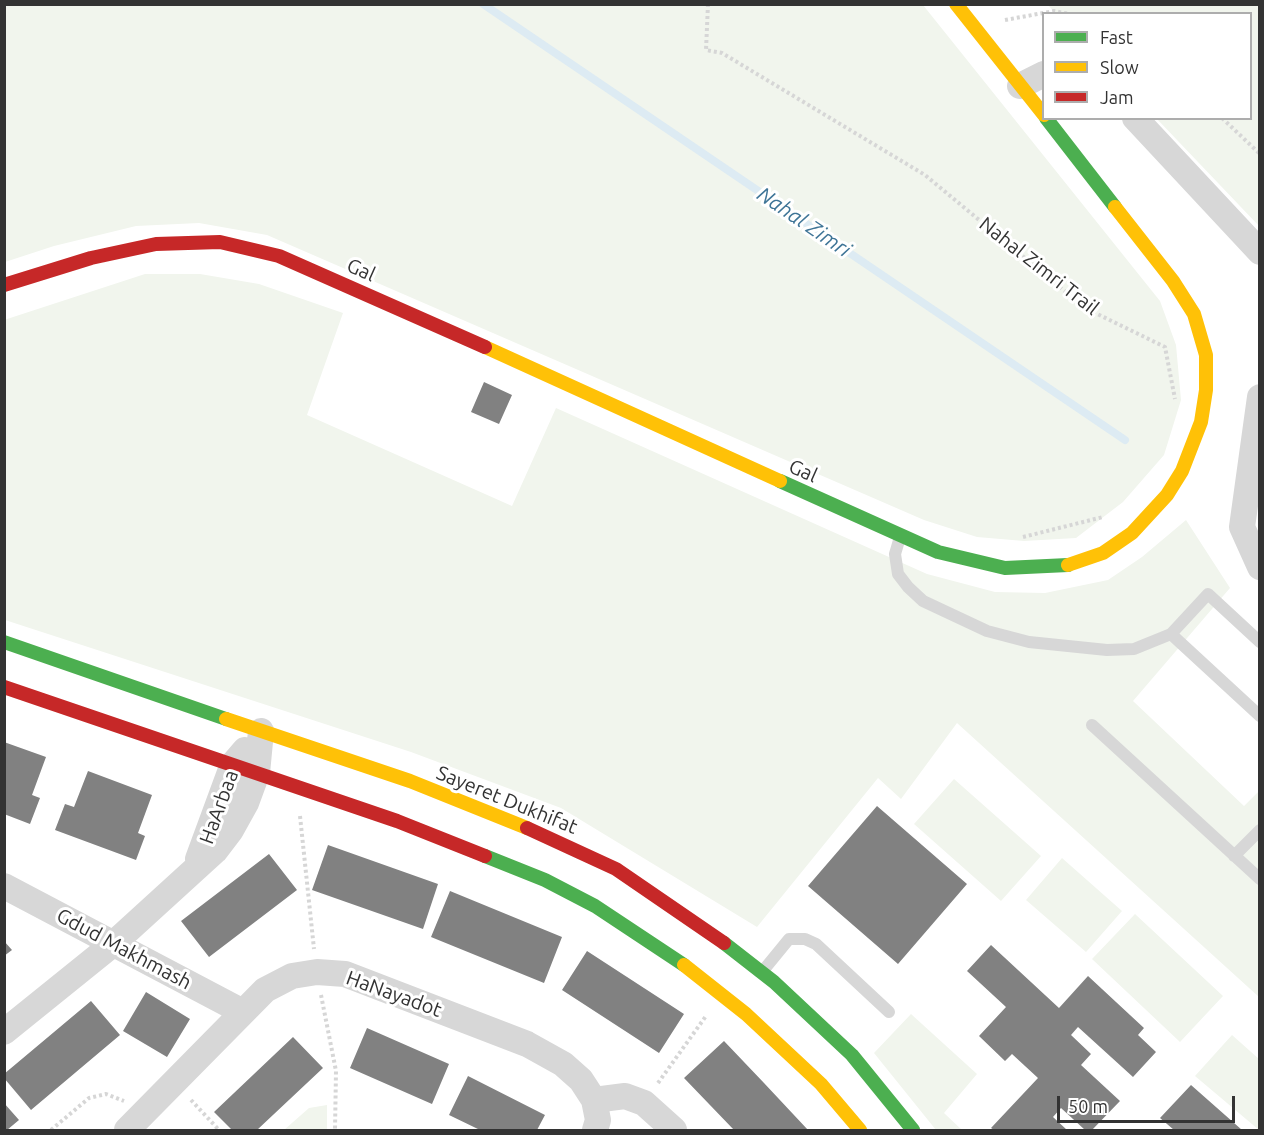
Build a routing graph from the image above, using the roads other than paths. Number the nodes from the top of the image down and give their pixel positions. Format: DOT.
graph roads {
  1 [pos="956,4"];
  2 [pos="1042,75"];
  3 [pos="1020,86"];
  4 [pos="1042,113"];
  5 [pos="1047,120"];
  6 [pos="1137,120"];
  7 [pos="1260,252"];
  8 [pos="4,285"];
  9 [pos="1260,397"];
  10 [pos="1258,433"];
  11 [pos="900,537"];
  12 [pos="1260,567"];
  13 [pos="1171,634"];
  14 [pos="4,642"];
  15 [pos="1260,642"];
  16 [pos="4,687"];
  17 [pos="1260,716"];
  18 [pos="1092,725"];
  19 [pos="261,731"];
  20 [pos="233,764"];
  21 [pos="257,773"];
  22 [pos="1260,830"];
  23 [pos="1234,856"];
  24 [pos="187,877"];
  25 [pos="1260,879"];
  26 [pos="4,886"];
  27 [pos="113,944"];
  28 [pos="762,972"];
  29 [pos="243,1012"];
  30 [pos="889,1012"];
  31 [pos="4,1032"];
  32 [pos="594,1100"];
  33 [pos="127,1131"];
  34 [pos="595,1131"];
  35 [pos="674,1131"];
  36 [pos="860,1131"];
  37 [pos="913,1131"];
  1 -- 3 [label="main road, Gal"];
  2 -- 3 [label="street"];
  3 -- 4 [label="main road, Gal"];
  5 -- 11 [label="main road, Gal"];
  6 -- 7 [label="street"];
  8 -- 11 [label="main road, Gal"];
  9 -- 10 [label="street"];
  10 -- 12 [label="street"];
  11 -- 13 [label="lane"];
  13 -- 15 [label="lane"];
  13 -- 17 [label="lane"];
  14 -- 19 [label="main road, Sayeret Dukhifat"];
  16 -- 20 [label="main road"];
  18 -- 23 [label="lane"];
  19 -- 20 [label="street, HaArbaa"];
  19 -- 21 [label="street, HaArbaa"];
  19 -- 28 [label="main road, Sayeret Dukhifat"];
  20 -- 21 [label="main road"];
  20 -- 24 [label="street, HaArbaa"];
  21 -- 24 [label="street, HaArbaa"];
  21 -- 36 [label="main road"];
  22 -- 23 [label="lane"];
  23 -- 25 [label="lane"];
  24 -- 27 [label="street, HaArbaa"];
  26 -- 27 [label="street, Gdud Makhmash"];
  27 -- 29 [label="street, Gdud Makhmash"];
  27 -- 31 [label="street, HaArbaa"];
  28 -- 30 [label="lane"];
  28 -- 37 [label="main road, Sayeret Dukhifat"];
  29 -- 32 [label="street, HaNayadot"];
  29 -- 33 [label="street, HaNayadot"];
  32 -- 34 [label="street"];
  32 -- 35 [label="street"];
}
